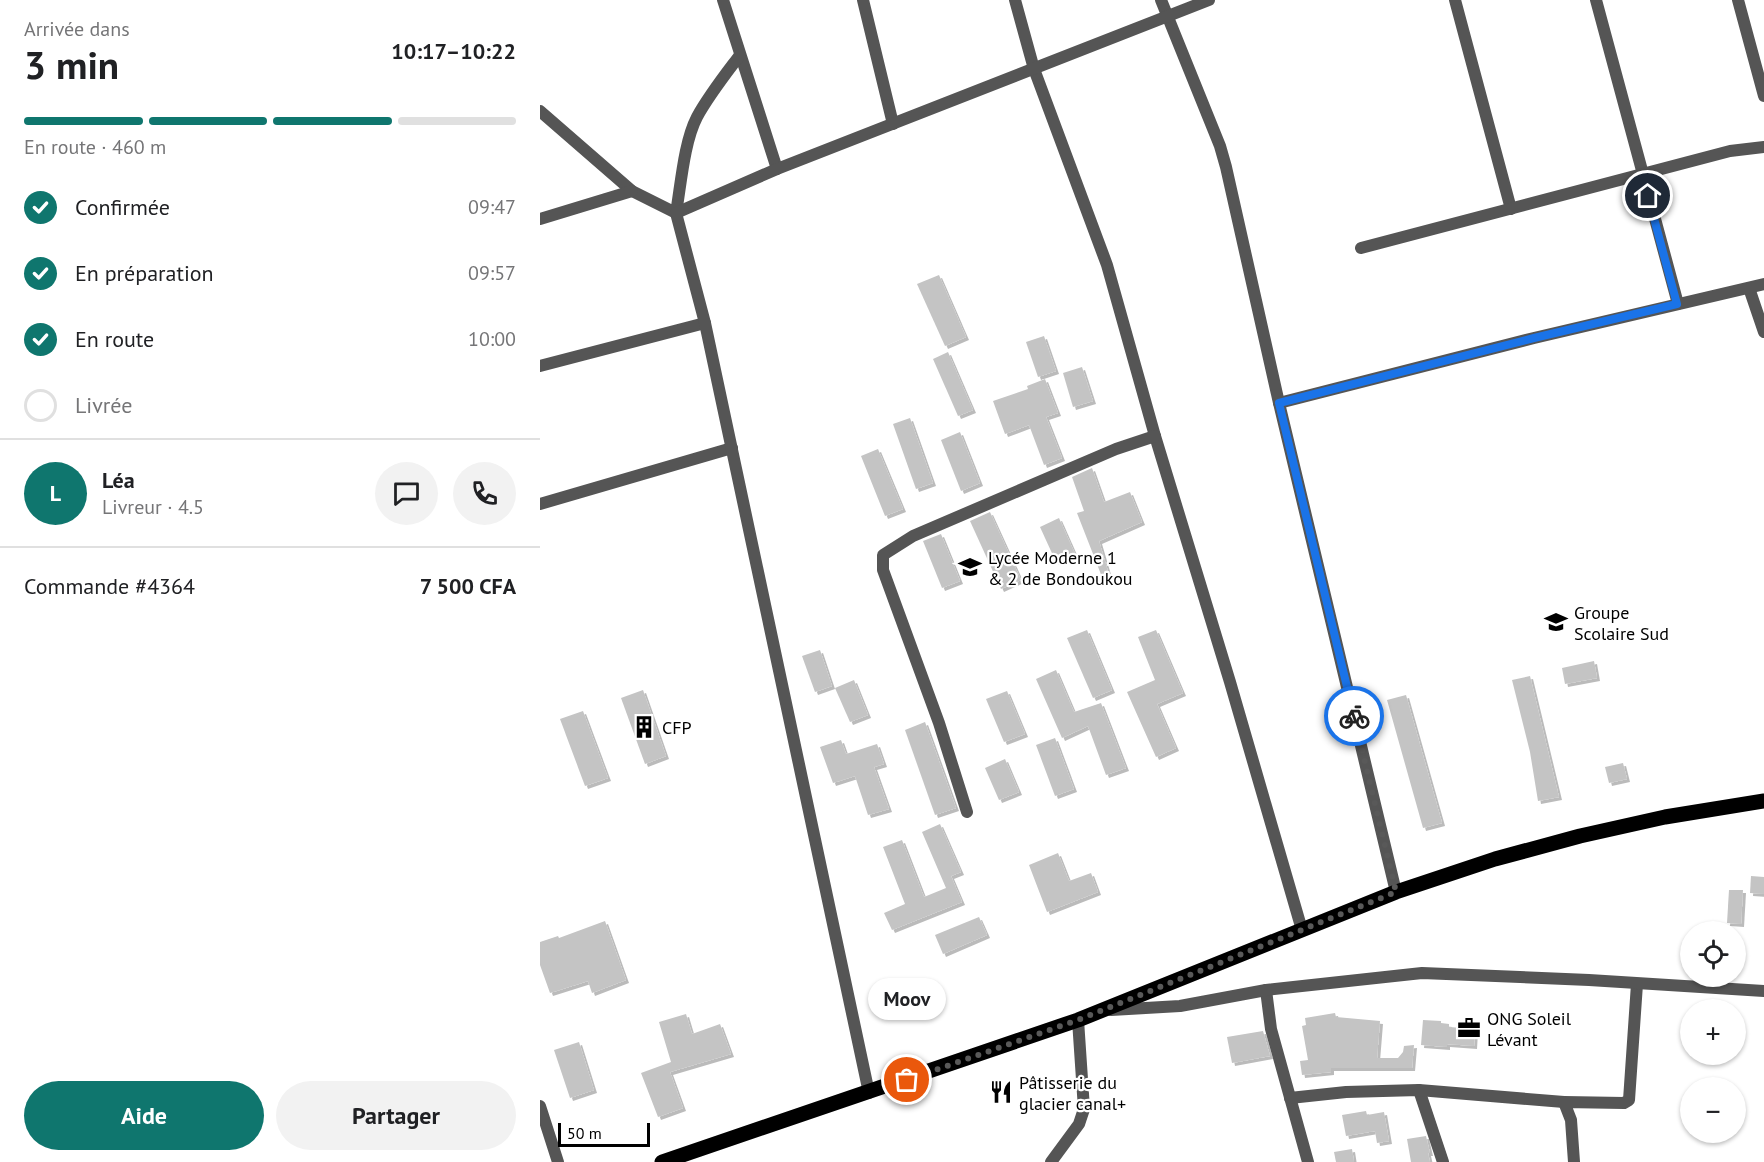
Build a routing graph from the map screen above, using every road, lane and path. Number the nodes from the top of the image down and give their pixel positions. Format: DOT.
graph roads {
  1 [pos="723,0"];
  2 [pos="863,0"];
  3 [pos="1015,0"];
  4 [pos="1161,0"];
  5 [pos="1209,0"];
  6 [pos="1455,0"];
  7 [pos="1596,0"];
  8 [pos="1738,0"];
  9 [pos="1167,16"];
  10 [pos="740,55"];
  11 [pos="1034,69"];
  12 [pos="1764,96"];
  13 [pos="540,111"];
  14 [pos="893,123"];
  15 [pos="1764,147"];
  16 [pos="777,169"];
  17 [pos="1642,175"];
  18 [pos="632,191"];
  19 [pos="1511,209"];
  20 [pos="676,213"];
  21 [pos="540,219"];
  22 [pos="1361,248"];
  23 [pos="1764,284"];
  24 [pos="1749,288"];
  25 [pos="1677,304"];
  26 [pos="705,323"];
  27 [pos="1764,332"];
  28 [pos="540,366"];
  29 [pos="1279,403"];
  30 [pos="1155,436"];
  31 [pos="732,447"];
  32 [pos="540,504"];
  33 [pos="1764,801"];
  34 [pos="967,812"];
  35 [pos="1396,892"];
  36 [pos="1302,930"];
  37 [pos="1637,984"];
  38 [pos="1266,990"];
  39 [pos="1764,991"];
  40 [pos="1104,1010"];
  41 [pos="1078,1020"];
  42 [pos="1419,1090"];
  43 [pos="869,1093"];
  44 [pos="1290,1098"];
  45 [pos="1564,1102"];
  46 [pos="540,1106"];
  47 [pos="558,1162"];
  48 [pos="662,1162"];
  49 [pos="1051,1162"];
  50 [pos="1308,1162"];
  51 [pos="1443,1162"];
  52 [pos="1574,1162"];
  1 -- 10 [label="street"];
  2 -- 14 [label="street"];
  3 -- 11 [label="street"];
  4 -- 9 [label="street"];
  5 -- 9 [label="street"];
  6 -- 19 [label="street"];
  7 -- 17 [label="street"];
  8 -- 12 [label="street"];
  9 -- 11 [label="street"];
  9 -- 29 [label="street"];
  10 -- 16 [label="street"];
  10 -- 20 [label="street"];
  11 -- 14 [label="street"];
  11 -- 30 [label="street"];
  13 -- 18 [label="street"];
  14 -- 16 [label="street"];
  15 -- 17 [label="street"];
  16 -- 20 [label="street"];
  17 -- 19 [label="street"];
  17 -- 25 [label="street"];
  18 -- 20 [label="street"];
  18 -- 21 [label="street"];
  19 -- 22 [label="street"];
  20 -- 26 [label="street"];
  23 -- 24 [label="street"];
  24 -- 25 [label="street"];
  24 -- 27 [label="street"];
  25 -- 29 [label="street"];
  26 -- 28 [label="street"];
  26 -- 31 [label="street"];
  29 -- 35 [label="street"];
  30 -- 34 [label="street"];
  30 -- 36 [label="street"];
  31 -- 32 [label="street"];
  31 -- 43 [label="street"];
  33 -- 35 [label="main road"];
  35 -- 36 [label="main road"];
  36 -- 40 [label="main road"];
  37 -- 38 [label="street"];
  37 -- 39 [label="street"];
  37 -- 45 [label="street"];
  38 -- 40 [label="street"];
  38 -- 44 [label="street"];
  40 -- 41 [label="main road"];
  41 -- 43 [label="main road"];
  41 -- 49 [label="street"];
  42 -- 44 [label="street"];
  42 -- 45 [label="street"];
  42 -- 51 [label="street"];
  43 -- 48 [label="main road"];
  44 -- 50 [label="street"];
  45 -- 52 [label="street"];
  46 -- 47 [label="street"];
}
